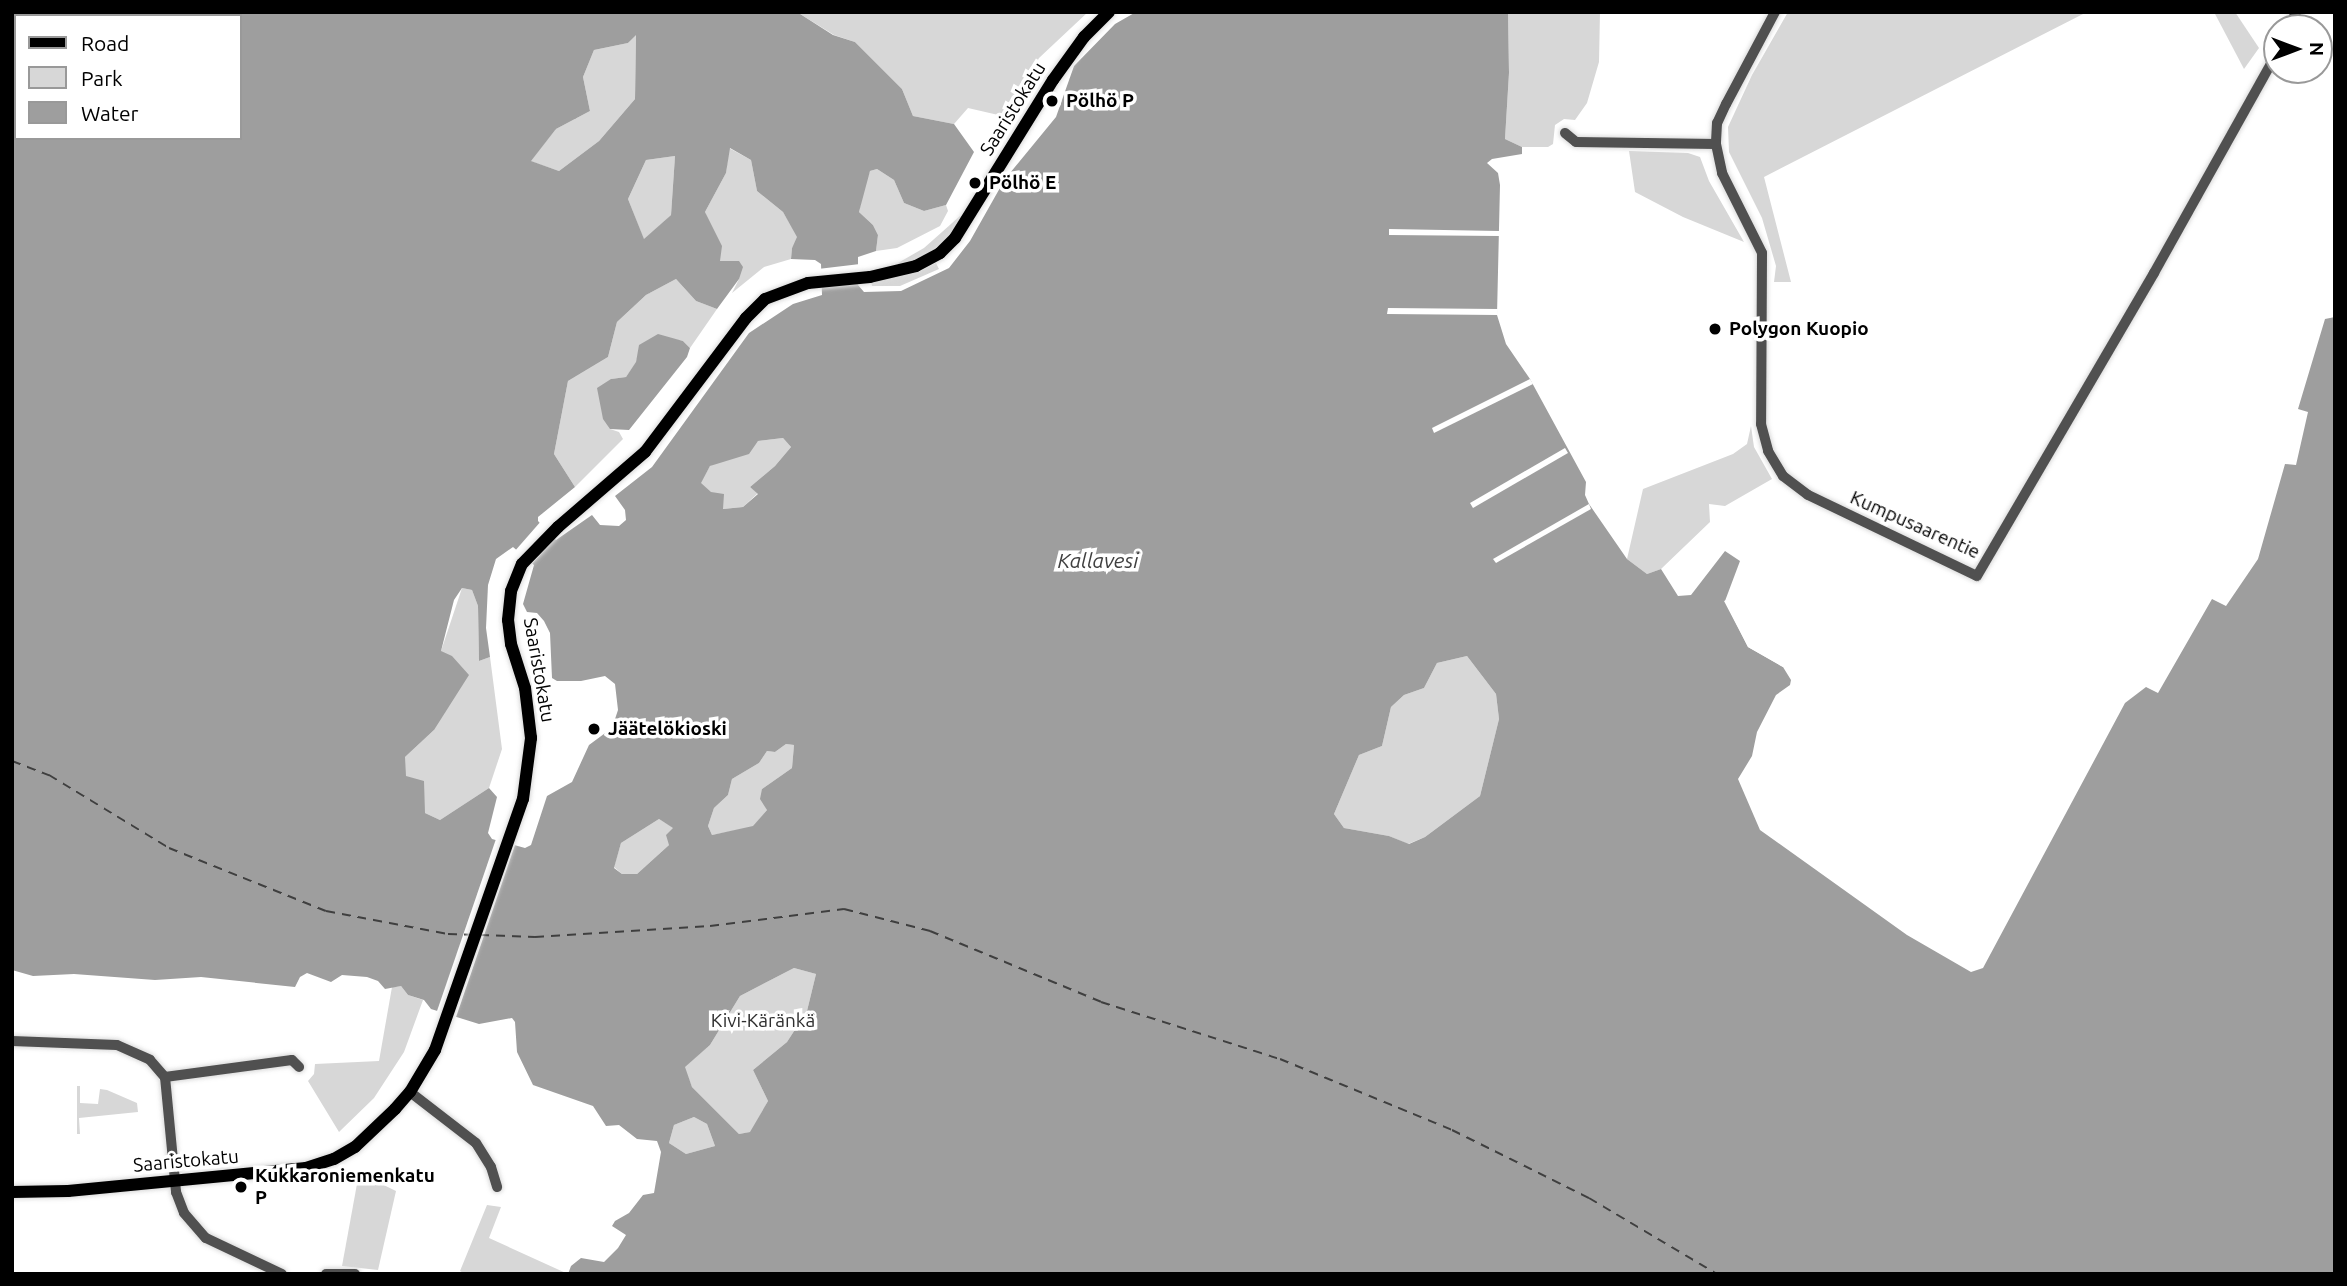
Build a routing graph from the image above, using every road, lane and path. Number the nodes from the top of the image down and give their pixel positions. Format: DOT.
graph roads {
  1 [pos="1109,12"];
  2 [pos="1775,12"];
  3 [pos="2263,77"];
  4 [pos="1565,133"];
  5 [pos="1716,144"];
  6 [pos="12,1041"];
  7 [pos="299,1066"];
  8 [pos="165,1077"];
  9 [pos="410,1092"];
  10 [pos="175,1180"];
  11 [pos="497,1187"];
  12 [pos="12,1192"];
  13 [pos="282,1274"];
  14 [pos="326,1274"];
  15 [pos="355,1274"];
  1 -- 9 [label="main road, Saaristokatu"];
  2 -- 5 [label="street, Kumpusaarentie"];
  3 -- 5 [label="street, Kumpusaarentie"];
  4 -- 5 [label="street"];
  6 -- 8 [label="street"];
  7 -- 8 [label="street"];
  8 -- 10 [label="street"];
  9 -- 10 [label="main road, Saaristokatu"];
  9 -- 11 [label="street"];
  10 -- 12 [label="main road, Saaristokatu"];
  10 -- 13 [label="street"];
  14 -- 15 [label="street"];
}
